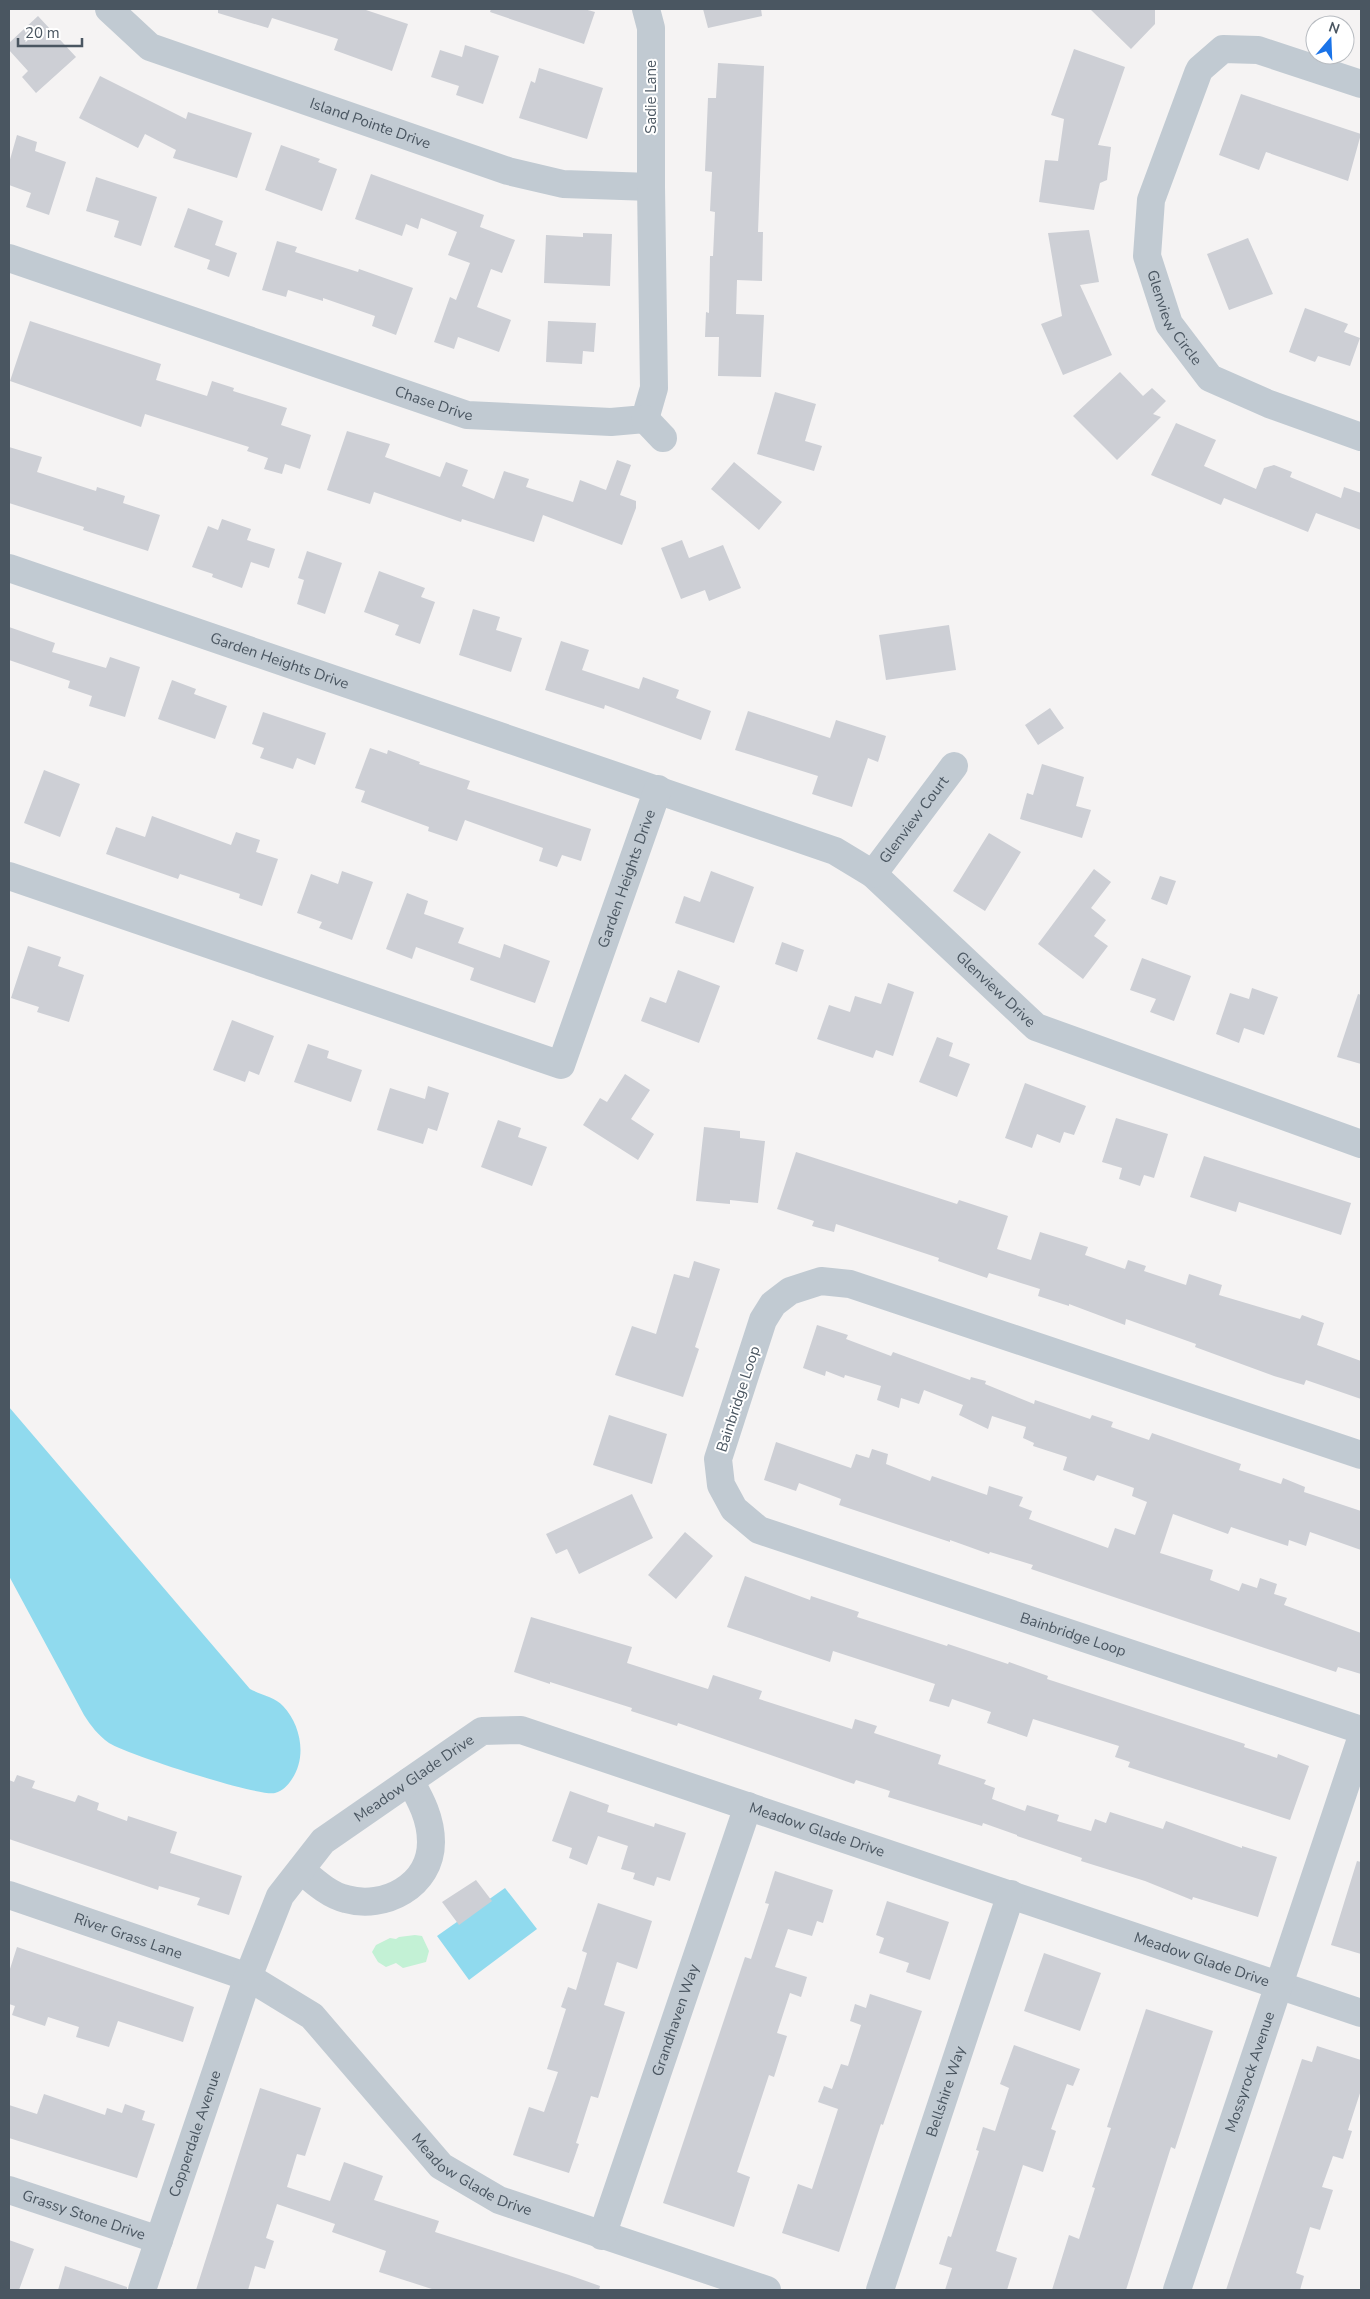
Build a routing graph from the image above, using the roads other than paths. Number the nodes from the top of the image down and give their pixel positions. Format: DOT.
graph roads {
  1 [pos="109,9"];
  2 [pos="646,9"];
  3 [pos="1361,84"];
  4 [pos="651,187"];
  5 [pos="9,258"];
  6 [pos="1361,436"];
  7 [pos="9,568"];
  8 [pos="954,766"];
  9 [pos="658,789"];
  10 [pos="872,874"];
  11 [pos="9,876"];
  12 [pos="1361,1144"];
  13 [pos="1361,1455"];
  14 [pos="1361,1730"];
  15 [pos="1361,1739"];
  16 [pos="410,1781"];
  17 [pos="748,1806"];
  18 [pos="300,1870"];
  19 [pos="1011,1894"];
  20 [pos="9,1896"];
  21 [pos="248,1977"];
  22 [pos="1280,1985"];
  23 [pos="1361,2013"];
  24 [pos="9,2190"];
  25 [pos="602,2236"];
  26 [pos="159,2240"];
  27 [pos="142,2290"];
  28 [pos="766,2290"];
  29 [pos="880,2290"];
  30 [pos="1177,2290"];
  1 -- 4 [label="street, Island Pointe Drive"];
  2 -- 4 [label="street, Sadie Lane"];
  3 -- 6 [label="street, Glenview Circle"];
  4 -- 5 [label="street, Chase Drive"];
  7 -- 9 [label="street, Garden Heights Drive"];
  8 -- 10 [label="street, Glenview Court"];
  9 -- 10 [label="street, Glenview Drive"];
  9 -- 11 [label="street, Garden Heights Drive"];
  10 -- 12 [label="street, Glenview Drive"];
  13 -- 14 [label="street, Bainbridge Loop"];
  15 -- 22 [label="street, Mossyrock Avenue"];
  16 -- 17 [label="street, Meadow Glade Drive"];
  16 -- 18 [label="street, Meadow Glade Drive"];
  16 -- 18 [label="street"];
  17 -- 19 [label="street, Meadow Glade Drive"];
  17 -- 25 [label="street, Grandhaven Way"];
  18 -- 21 [label="street, Meadow Glade Drive"];
  19 -- 22 [label="street, Meadow Glade Drive"];
  19 -- 29 [label="street, Bellshire Way"];
  20 -- 21 [label="street, River Grass Lane"];
  21 -- 25 [label="street, Meadow Glade Drive"];
  21 -- 26 [label="street, Copperdale Avenue"];
  22 -- 23 [label="street, Meadow Glade Drive"];
  22 -- 30 [label="street, Mossyrock Avenue"];
  24 -- 26 [label="street, Grassy Stone Drive"];
  25 -- 28 [label="street, Meadow Glade Drive"];
  26 -- 27 [label="street, Copperdale Avenue"];
}
